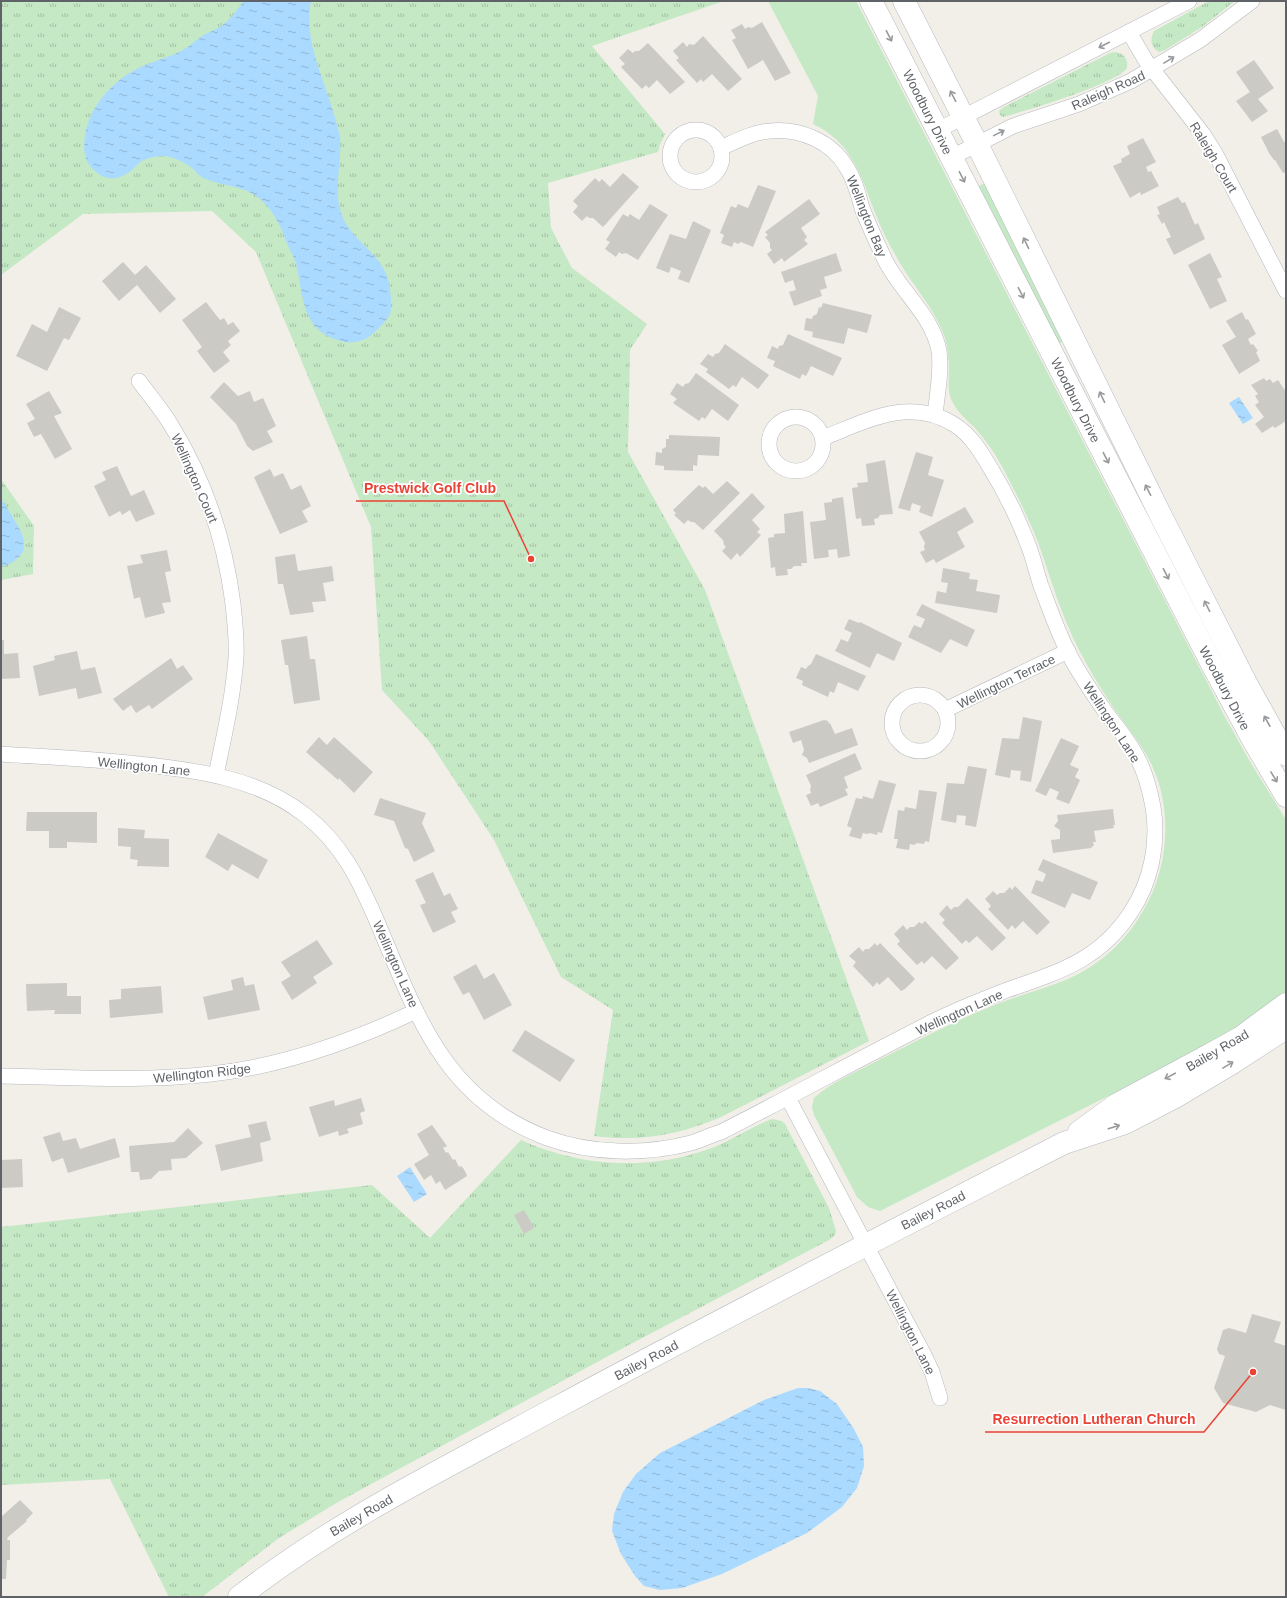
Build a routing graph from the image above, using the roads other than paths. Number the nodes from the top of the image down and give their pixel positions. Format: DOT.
graph roads {
  1 [pos="871,1"];
  2 [pos="904,1"];
  3 [pos="1189,1"];
  4 [pos="1252,1"];
  5 [pos="1129,32"];
  6 [pos="1153,69"];
  7 [pos="964,117"];
  8 [pos="938,130"];
  9 [pos="977,144"];
  10 [pos="721,148"];
  11 [pos="952,157"];
  12 [pos="1286,291"];
  13 [pos="139,381"];
  14 [pos="935,415"];
  15 [pos="823,438"];
  16 [pos="1068,651"];
  17 [pos="945,710"];
  18 [pos="1,754"];
  19 [pos="1286,755"];
  20 [pos="216,775"];
  21 [pos="1286,796"];
  22 [pos="1286,1004"];
  23 [pos="416,1011"];
  24 [pos="1286,1028"];
  25 [pos="1,1076"];
  26 [pos="788,1098"];
  27 [pos="1064,1143"];
  28 [pos="866,1245"];
  29 [pos="940,1398"];
  30 [pos="239,1597"];
  1 -- 8 [label="main road, Woodbury Drive, one-way"];
  7 -- 2 [label="main road, Woodbury Drive, one-way"];
  3 -- 5 [label="street"];
  6 -- 4 [label="street, Raleigh Road, one-way"];
  5 -- 6 [label="street, Raleigh Court"];
  5 -- 7 [label="street, one-way"];
  9 -- 6 [label="street, Raleigh Road, one-way"];
  6 -- 12 [label="street, Raleigh Court"];
  7 -- 8 [label="street"];
  7 -- 9 [label="main road, Woodbury Drive"];
  8 -- 11 [label="main road, Woodbury Drive"];
  9 -- 11 [label="street, Raleigh Road"];
  19 -- 9 [label="main road, Woodbury Drive, one-way"];
  10 -- 14 [label="street, Wellington Bay"];
  11 -- 21 [label="main road, Woodbury Drive, one-way"];
  13 -- 20 [label="street, Wellington Court"];
  14 -- 15 [label="street, Wellington Lane"];
  14 -- 16 [label="street, Wellington Lane"];
  16 -- 17 [label="street, Wellington Terrace"];
  16 -- 26 [label="street, Wellington Lane"];
  18 -- 20 [label="street, Wellington Lane"];
  20 -- 23 [label="street, Wellington Lane"];
  22 -- 27 [label="main road, Bailey Road, one-way"];
  23 -- 25 [label="street, Wellington Ridge"];
  23 -- 26 [label="street, Wellington Lane"];
  27 -- 24 [label="main road, Bailey Road, one-way"];
  26 -- 28 [label="street, Wellington Lane"];
  27 -- 28 [label="main road, Bailey Road"];
  28 -- 29 [label="street, Wellington Lane"];
  28 -- 30 [label="main road, Bailey Road"];
}
